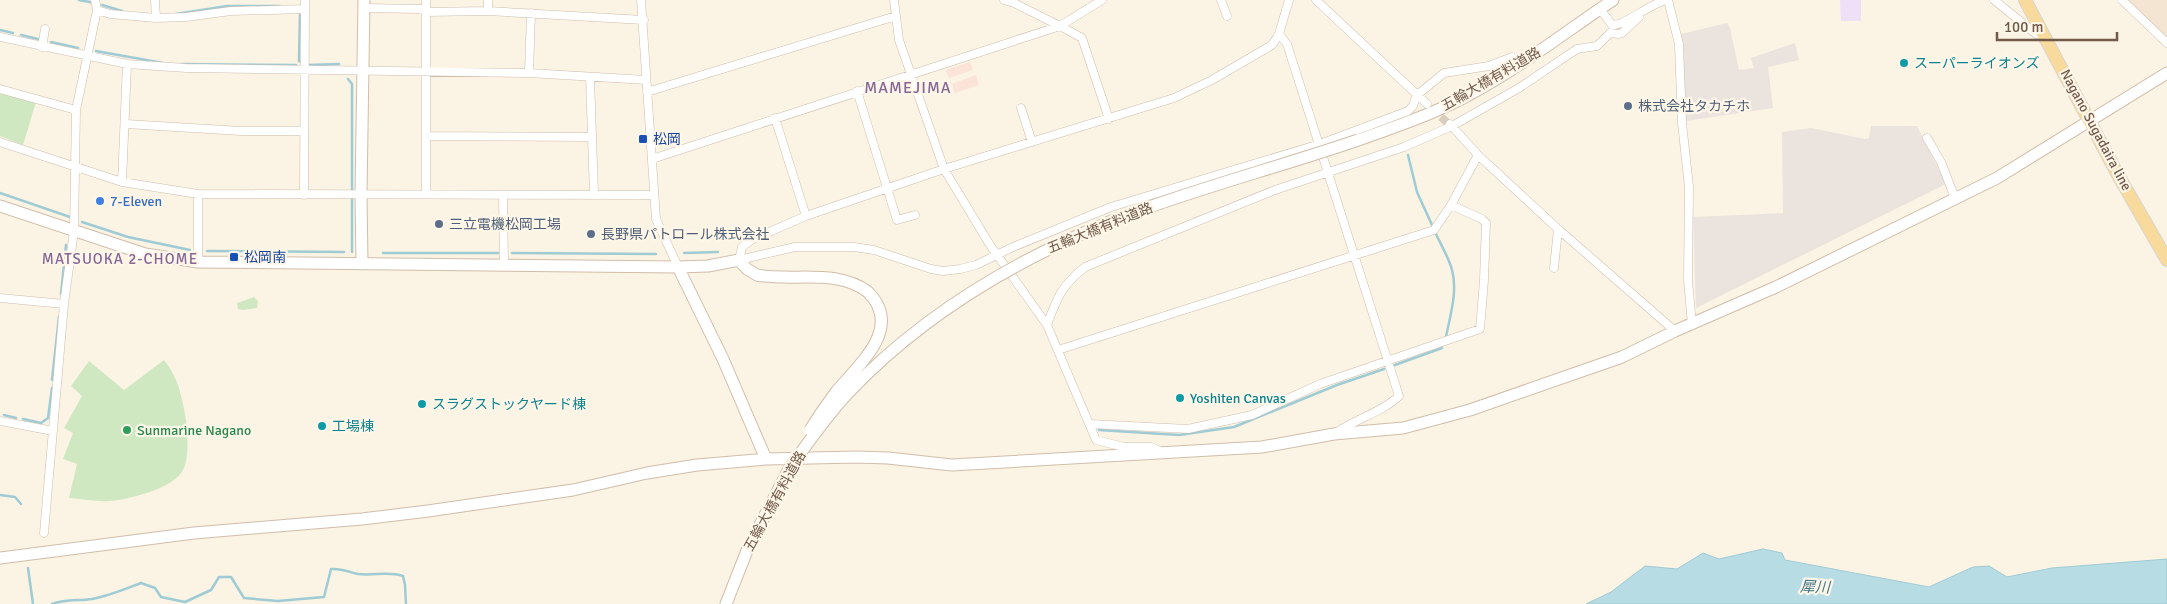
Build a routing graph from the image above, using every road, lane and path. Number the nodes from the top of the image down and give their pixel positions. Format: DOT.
graph roads {
  1 [pos="95,0"];
  2 [pos="155,0"];
  3 [pos="305,0"];
  4 [pos="426,0"];
  5 [pos="488,0"];
  6 [pos="641,0"];
  7 [pos="894,0"];
  8 [pos="1004,0"];
  9 [pos="1102,0"];
  10 [pos="1221,0"];
  11 [pos="1289,0"];
  12 [pos="1316,0"];
  13 [pos="1613,0"];
  14 [pos="1667,0"];
  15 [pos="1994,0"];
  16 [pos="2025,0"];
  17 [pos="2122,0"];
  18 [pos="364,4"];
  19 [pos="1597,4"];
  20 [pos="1649,6"];
  21 [pos="305,9"];
  22 [pos="97,10"];
  23 [pos="488,11"];
  24 [pos="426,12"];
  25 [pos="531,13"];
  26 [pos="896,16"];
  27 [pos="1227,16"];
  28 [pos="156,18"];
  29 [pos="644,20"];
  30 [pos="1060,26"];
  31 [pos="45,29"];
  32 [pos="1610,33"];
  33 [pos="1278,34"];
  34 [pos="2044,35"];
  35 [pos="0,37"];
  36 [pos="2167,43"];
  37 [pos="42,47"];
  38 [pos="88,56"];
  39 [pos="1512,58"];
  40 [pos="127,64"];
  41 [pos="305,70"];
  42 [pos="363,72"];
  43 [pos="426,72"];
  44 [pos="529,73"];
  45 [pos="2167,73"];
  46 [pos="911,75"];
  47 [pos="590,77"];
  48 [pos="646,80"];
  49 [pos="0,89"];
  50 [pos="857,91"];
  51 [pos="647,92"];
  52 [pos="1416,96"];
  53 [pos="1427,104"];
  54 [pos="1021,108"];
  55 [pos="76,110"];
  56 [pos="775,118"];
  57 [pos="1109,119"];
  58 [pos="126,124"];
  59 [pos="1450,124"];
  60 [pos="2091,124"];
  61 [pos="303,131"];
  62 [pos="427,136"];
  63 [pos="592,137"];
  64 [pos="1927,138"];
  65 [pos="0,142"];
  66 [pos="1032,142"];
  67 [pos="1320,144"];
  68 [pos="1478,155"];
  69 [pos="652,159"];
  70 [pos="76,168"];
  71 [pos="944,169"];
  72 [pos="1329,172"];
  73 [pos="122,182"];
  74 [pos="886,188"];
  75 [pos="198,194"];
  76 [pos="361,194"];
  77 [pos="426,194"];
  78 [pos="304,195"];
  79 [pos="653,195"];
  80 [pos="503,196"];
  81 [pos="594,196"];
  82 [pos="1955,198"];
  83 [pos="1451,204"];
  84 [pos="0,206"];
  85 [pos="915,215"];
  86 [pos="806,216"];
  87 [pos="1558,229"];
  88 [pos="74,231"];
  89 [pos="998,254"];
  90 [pos="1355,255"];
  91 [pos="739,260"];
  92 [pos="2167,260"];
  93 [pos="198,262"];
  94 [pos="362,264"];
  95 [pos="504,266"];
  96 [pos="678,268"];
  97 [pos="1554,268"];
  98 [pos="0,298"];
  99 [pos="64,304"];
  100 [pos="1047,325"];
  101 [pos="1692,325"];
  102 [pos="1675,331"];
  103 [pos="1058,350"];
  104 [pos="1388,360"];
  105 [pos="0,421"];
  106 [pos="1090,424"];
  107 [pos="53,431"];
  108 [pos="1334,434"];
  109 [pos="1167,454"];
  110 [pos="766,459"];
  111 [pos="789,470"];
  112 [pos="44,533"];
  113 [pos="0,558"];
  114 [pos="726,604"];
  1 -- 22 [label="street"];
  2 -- 28 [label="street"];
  3 -- 21 [label="street"];
  4 -- 24 [label="street"];
  5 -- 23 [label="street"];
  6 -- 29 [label="street"];
  7 -- 26 [label="street"];
  8 -- 30 [label="street"];
  9 -- 30 [label="street"];
  10 -- 27 [label="street"];
  11 -- 33 [label="street"];
  12 -- 52 [label="street"];
  13 -- 19 [label="street, 五輪大橋有料道路"];
  14 -- 20 [label="street"];
  14 -- 101 [label="street"];
  15 -- 34 [label="street"];
  16 -- 34 [label="main road, Nagano Sugadaira line"];
  17 -- 36 [label="street"];
  18 -- 24 [label="street"];
  18 -- 42 [label="street"];
  19 -- 20 [label="street"];
  19 -- 32 [label="street"];
  19 -- 111 [label="street, 五輪大橋有料道路, bridge"];
  20 -- 32 [label="street"];
  21 -- 28 [label="street"];
  21 -- 41 [label="street"];
  22 -- 28 [label="street"];
  22 -- 38 [label="street"];
  23 -- 24 [label="street"];
  23 -- 25 [label="street"];
  24 -- 43 [label="street"];
  25 -- 29 [label="street"];
  25 -- 44 [label="street"];
  26 -- 46 [label="street"];
  26 -- 51 [label="street"];
  29 -- 48 [label="street"];
  30 -- 46 [label="street"];
  30 -- 57 [label="street"];
  31 -- 37 [label="street"];
  32 -- 59 [label="street"];
  33 -- 57 [label="street"];
  33 -- 67 [label="street"];
  34 -- 60 [label="main road, Nagano Sugadaira line"];
  35 -- 37 [label="street"];
  37 -- 38 [label="street"];
  38 -- 40 [label="street"];
  38 -- 55 [label="street"];
  39 -- 52 [label="street"];
  40 -- 41 [label="street"];
  40 -- 58 [label="street"];
  41 -- 42 [label="street"];
  41 -- 61 [label="street"];
  42 -- 43 [label="street"];
  42 -- 76 [label="street"];
  43 -- 44 [label="street"];
  43 -- 62 [label="street"];
  44 -- 47 [label="street"];
  45 -- 60 [label="street"];
  46 -- 50 [label="street"];
  46 -- 71 [label="street"];
  47 -- 48 [label="street"];
  47 -- 63 [label="street"];
  48 -- 51 [label="street"];
  49 -- 55 [label="street"];
  50 -- 56 [label="street"];
  50 -- 74 [label="street"];
  51 -- 69 [label="street"];
  52 -- 53 [label="street"];
  52 -- 67 [label="street"];
  54 -- 66 [label="street"];
  55 -- 70 [label="street"];
  56 -- 69 [label="street"];
  56 -- 86 [label="street"];
  57 -- 66 [label="street"];
  58 -- 61 [label="street"];
  58 -- 73 [label="street"];
  59 -- 68 [label="street"];
  59 -- 72 [label="street"];
  60 -- 82 [label="street"];
  60 -- 92 [label="main road, Nagano Sugadaira line"];
  61 -- 78 [label="street"];
  62 -- 63 [label="street"];
  62 -- 77 [label="street"];
  63 -- 81 [label="street"];
  64 -- 82 [label="street"];
  65 -- 70 [label="street"];
  66 -- 71 [label="street"];
  67 -- 72 [label="street"];
  67 -- 89 [label="street"];
  68 -- 83 [label="street"];
  68 -- 87 [label="street"];
  69 -- 79 [label="street"];
  70 -- 73 [label="street"];
  70 -- 88 [label="street"];
  71 -- 74 [label="street"];
  71 -- 89 [label="street"];
  72 -- 90 [label="street"];
  72 -- 100 [label="street"];
  73 -- 75 [label="street"];
  74 -- 85 [label="street"];
  74 -- 86 [label="street"];
  75 -- 78 [label="street"];
  75 -- 93 [label="street"];
  76 -- 77 [label="street"];
  76 -- 78 [label="street"];
  76 -- 94 [label="street"];
  77 -- 80 [label="street"];
  79 -- 81 [label="street"];
  79 -- 96 [label="street"];
  80 -- 81 [label="street"];
  80 -- 95 [label="street"];
  82 -- 101 [label="street"];
  83 -- 90 [label="street"];
  83 -- 104 [label="street"];
  84 -- 88 [label="street"];
  86 -- 91 [label="street"];
  87 -- 97 [label="street"];
  87 -- 102 [label="street"];
  88 -- 93 [label="street"];
  88 -- 99 [label="street"];
  89 -- 91 [label="street"];
  89 -- 100 [label="street"];
  90 -- 103 [label="street"];
  90 -- 104 [label="street"];
  91 -- 96 [label="street"];
  91 -- 111 [label="street, bridge"];
  93 -- 94 [label="street"];
  94 -- 95 [label="street"];
  95 -- 96 [label="street"];
  96 -- 110 [label="street"];
  98 -- 99 [label="street"];
  99 -- 107 [label="street"];
  100 -- 103 [label="street"];
  101 -- 102 [label="street"];
  102 -- 108 [label="street"];
  103 -- 106 [label="street"];
  104 -- 106 [label="street"];
  104 -- 108 [label="street"];
  105 -- 107 [label="street"];
  106 -- 109 [label="street"];
  107 -- 112 [label="street"];
  108 -- 109 [label="street"];
  109 -- 110 [label="street"];
  110 -- 113 [label="street"];
  111 -- 114 [label="street, 五輪大橋有料道路"];
}
